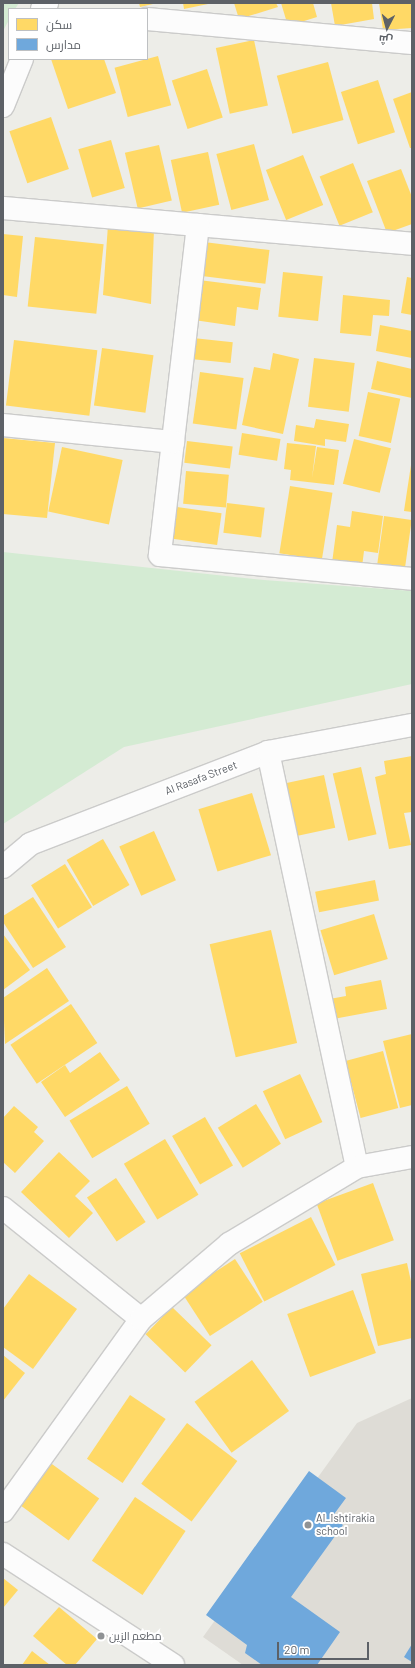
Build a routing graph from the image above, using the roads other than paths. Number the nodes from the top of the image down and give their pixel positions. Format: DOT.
graph roads {
  1 [pos="148,19"];
  2 [pos="412,43"];
  3 [pos="22,60"];
  4 [pos="3,106"];
  5 [pos="3,208"];
  6 [pos="198,225"];
  7 [pos="412,244"];
  8 [pos="3,425"];
  9 [pos="173,442"];
  10 [pos="412,579"];
  11 [pos="412,725"];
  12 [pos="268,752"];
  13 [pos="3,867"];
  14 [pos="412,1157"];
  15 [pos="357,1167"];
  16 [pos="3,1208"];
  17 [pos="141,1319"];
  18 [pos="3,1511"];
  19 [pos="3,1554"];
  20 [pos="173,1665"];
  1 -- 2 [label="street"];
  3 -- 4 [label="street"];
  5 -- 6 [label="street"];
  6 -- 7 [label="street"];
  6 -- 9 [label="street"];
  8 -- 9 [label="street"];
  9 -- 10 [label="street"];
  11 -- 12 [label="street, Al Rasafa Street"];
  12 -- 13 [label="street, Al Rasafa Street"];
  12 -- 15 [label="street"];
  14 -- 15 [label="street"];
  15 -- 17 [label="street"];
  16 -- 17 [label="street"];
  17 -- 18 [label="street"];
  19 -- 20 [label="street"];
}
